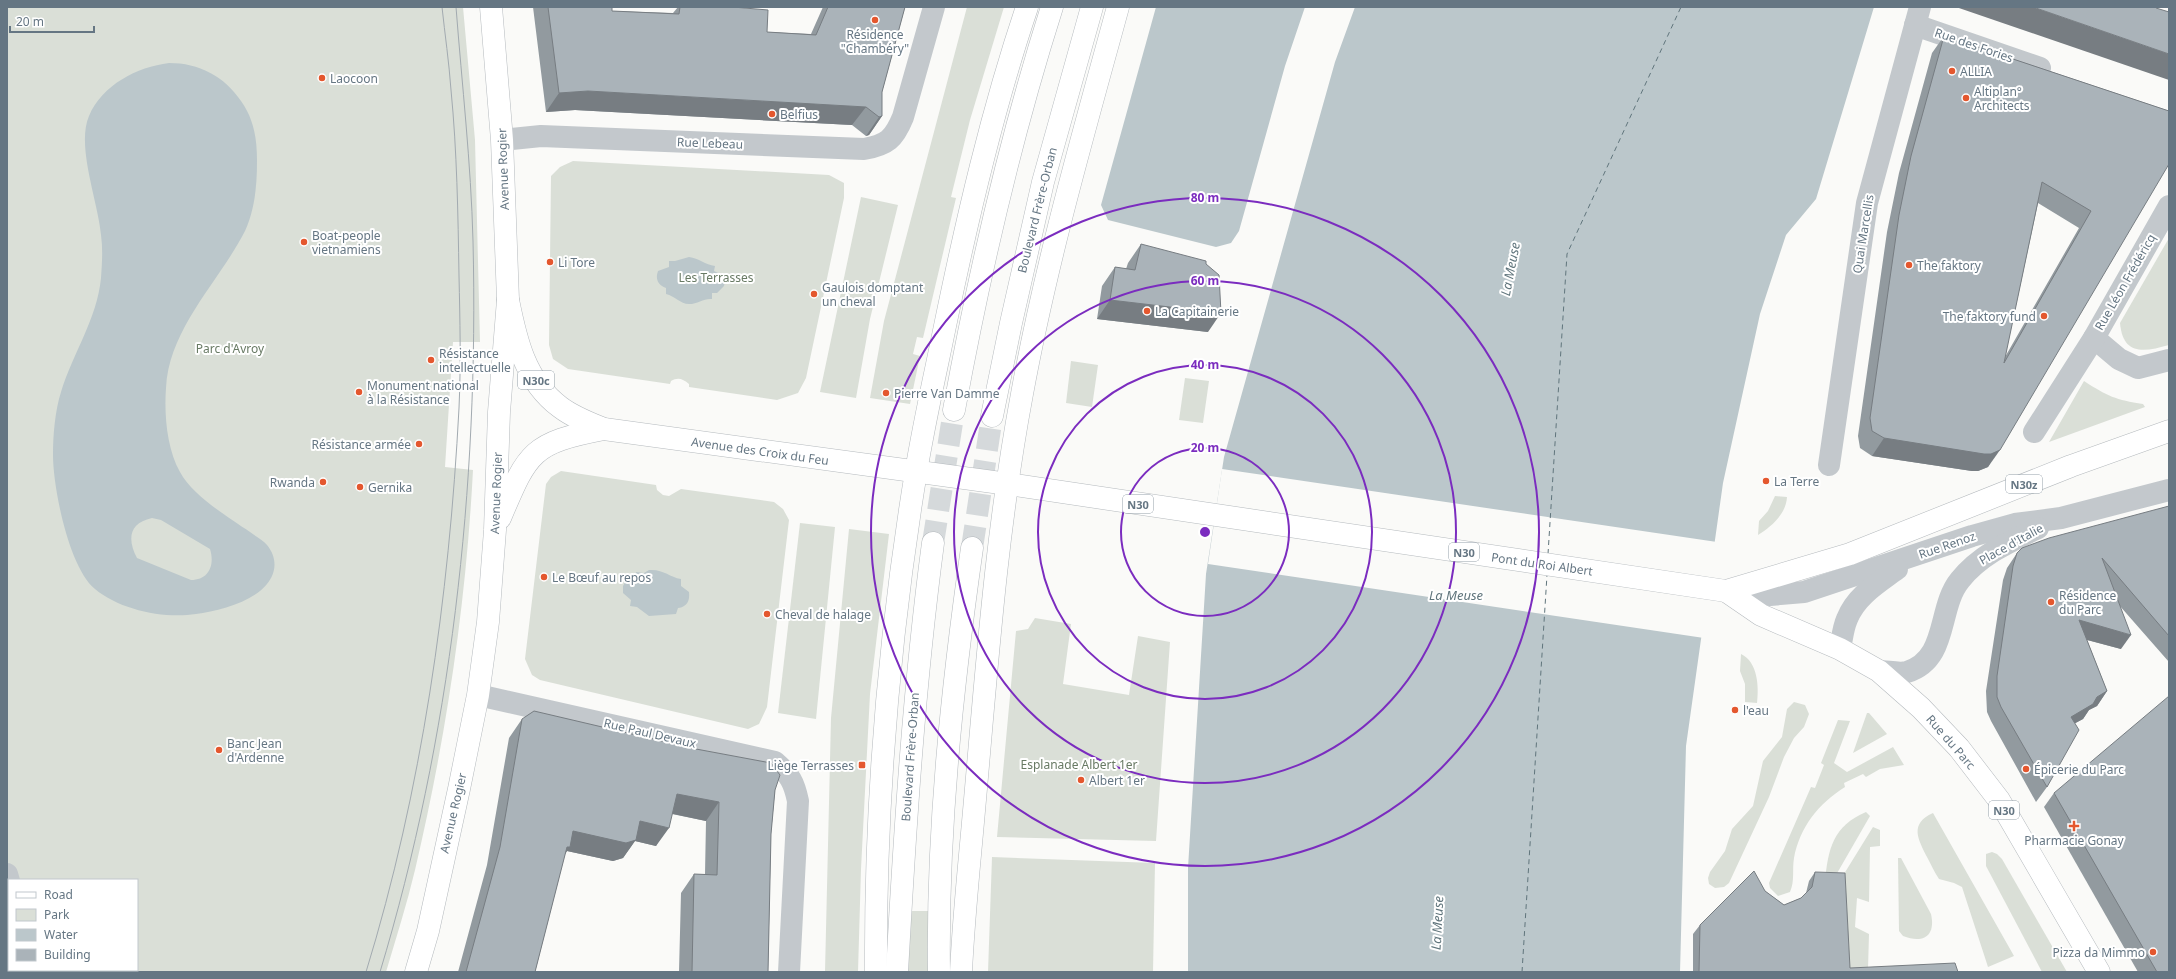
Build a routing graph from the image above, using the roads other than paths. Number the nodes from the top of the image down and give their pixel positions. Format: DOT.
graph roads {
  1 [pos="491,7"];
  2 [pos="934,7"];
  3 [pos="1027,7"];
  4 [pos="1052,7"];
  5 [pos="1092,7"];
  6 [pos="1118,7"];
  7 [pos="1918,16"];
  8 [pos="2057,74"];
  9 [pos="502,140"];
  10 [pos="2169,206"];
  11 [pos="508,300"];
  12 [pos="2094,338"];
  13 [pos="2169,360"];
  14 [pos="954,410"];
  15 [pos="992,416"];
  16 [pos="604,429"];
  17 [pos="2169,431"];
  18 [pos="2034,432"];
  19 [pos="1829,465"];
  20 [pos="916,472"];
  21 [pos="1008,484"];
  22 [pos="2169,490"];
  23 [pos="2061,518"];
  24 [pos="495,530"];
  25 [pos="933,543"];
  26 [pos="972,548"];
  27 [pos="1917,555"];
  28 [pos="1720,590"];
  29 [pos="1840,649"];
  30 [pos="1879,671"];
  31 [pos="478,695"];
  32 [pos="416,972"];
  33 [pos="789,972"];
  34 [pos="876,972"];
  35 [pos="897,972"];
  36 [pos="939,972"];
  37 [pos="961,972"];
  38 [pos="2099,972"];
  1 -- 9 [label="main road, Avenue Rogier"];
  2 -- 9 [label="street, Rue Lebeau"];
  3 -- 20 [label="main road"];
  4 -- 14 [label="main road"];
  5 -- 15 [label="main road, Boulevard Frère-Orban"];
  6 -- 21 [label="main road"];
  7 -- 8 [label="street, Rue des Fories"];
  7 -- 19 [label="street, Quai Marcellis"];
  9 -- 11 [label="main road, Avenue Rogier"];
  10 -- 12 [label="street, Rue Léon Frédéricq"];
  11 -- 16 [label="main road, N30c"];
  11 -- 24 [label="main road, Avenue Rogier"];
  12 -- 13 [label="street, Rue Léon Frédéricq"];
  12 -- 18 [label="street, Rue Léon Frédéricq"];
  16 -- 20 [label="main road, Avenue des Croix du Feu"];
  16 -- 24 [label="main road"];
  17 -- 28 [label="main road, N30z"];
  20 -- 21 [label="main road"];
  20 -- 34 [label="main road"];
  21 -- 28 [label="main road, Pont du Roi Albert / N30"];
  21 -- 37 [label="main road"];
  22 -- 23 [label="street, Rue Renoz"];
  23 -- 27 [label="street, Rue Renoz"];
  23 -- 30 [label="street, Place d'Italie"];
  24 -- 31 [label="main road, Avenue Rogier"];
  25 -- 35 [label="main road, Boulevard Frère-Orban"];
  26 -- 36 [label="main road"];
  27 -- 28 [label="street, Rue Renoz"];
  27 -- 29 [label="street"];
  28 -- 29 [label="main road, Rue du Parc / N30"];
  29 -- 30 [label="main road, Rue du Parc / N30"];
  30 -- 38 [label="main road, Rue du Parc / N30"];
  31 -- 32 [label="main road, Avenue Rogier"];
  31 -- 33 [label="street, Rue Paul Devaux"];
}
